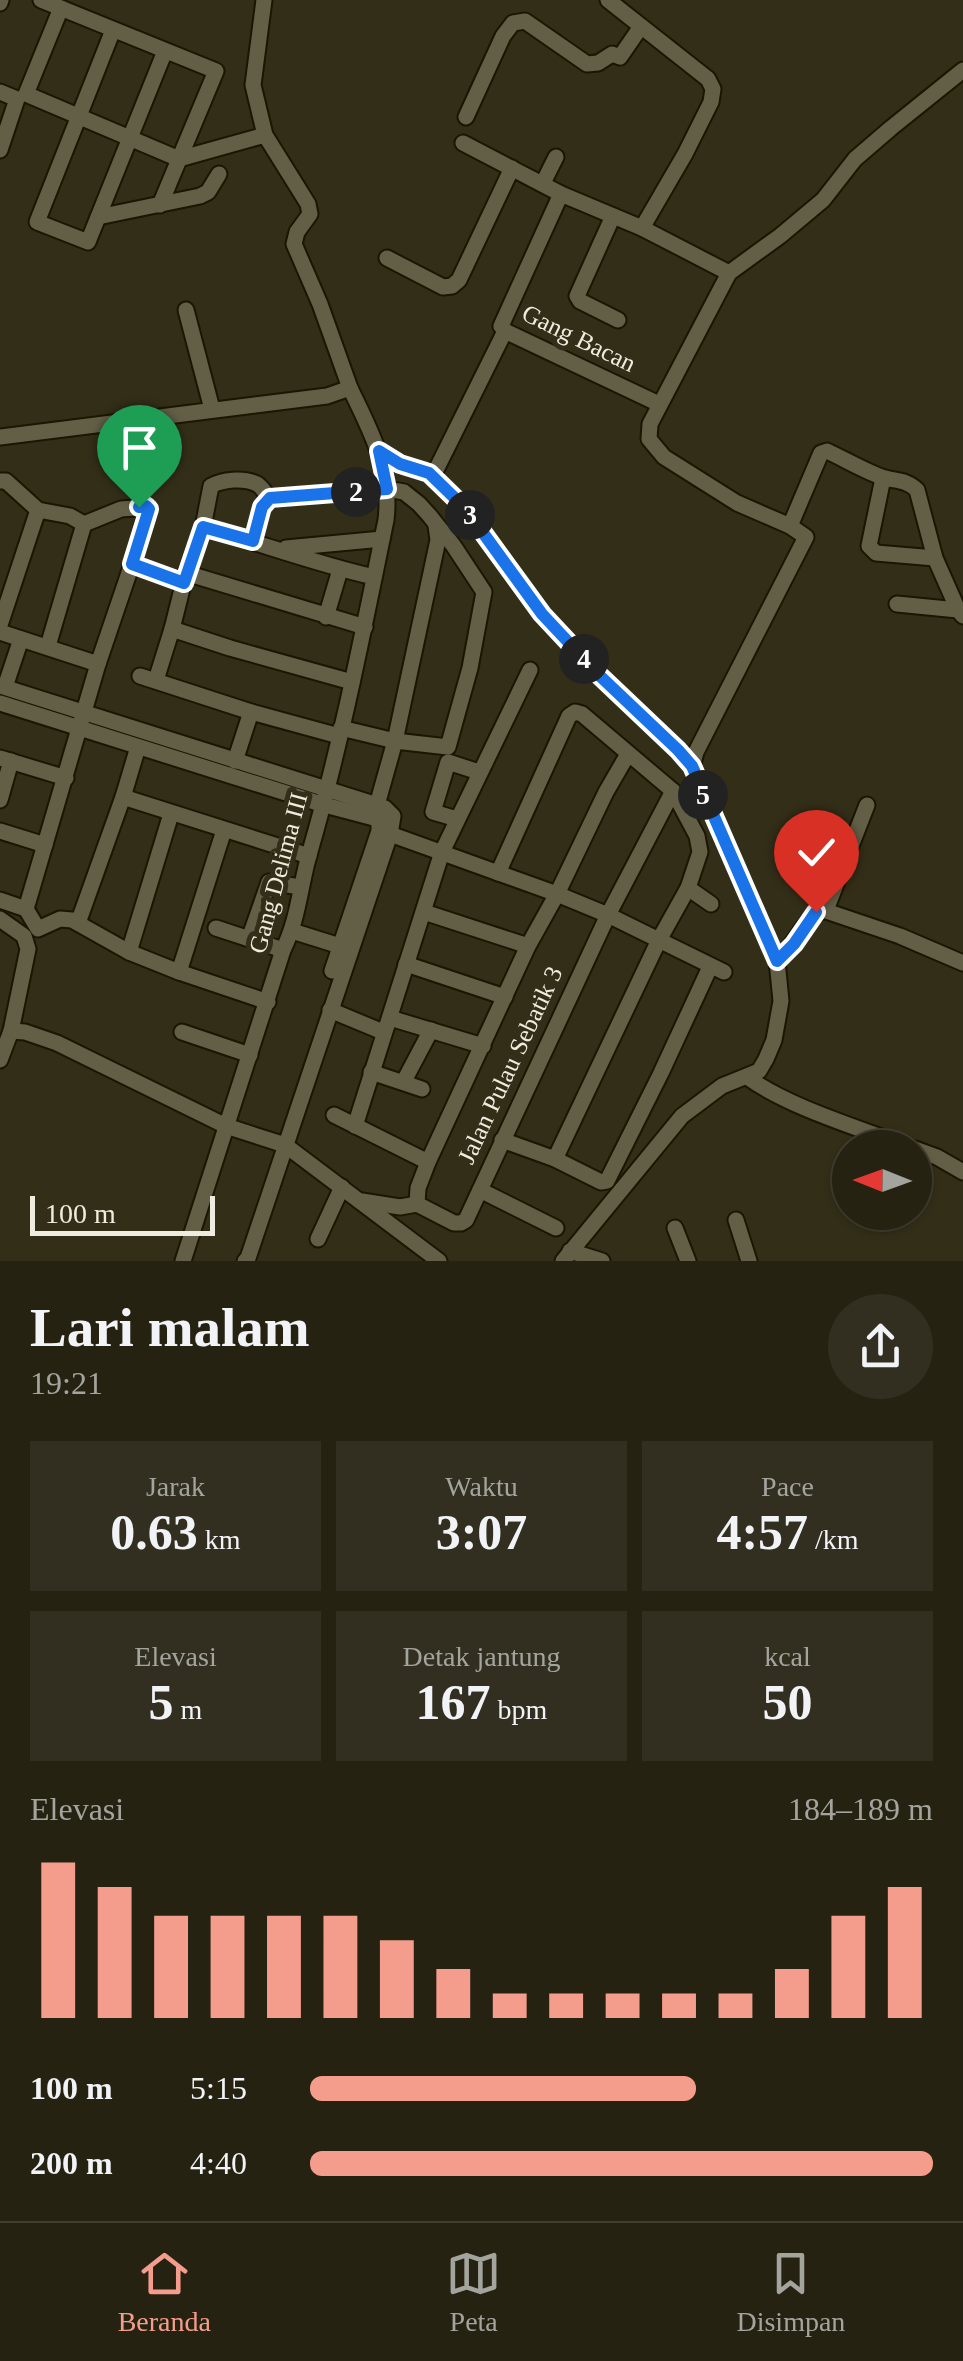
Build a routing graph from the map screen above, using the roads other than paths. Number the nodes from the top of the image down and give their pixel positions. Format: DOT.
graph roads {
  1 [pos="41,0"];
  2 [pos="264,0"];
  3 [pos="608,0"];
  4 [pos="60,8"];
  5 [pos="640,28"];
  6 [pos="113,30"];
  7 [pos="165,52"];
  8 [pos="963,70"];
  9 [pos="0,92"];
  10 [pos="78,116"];
  11 [pos="466,117"];
  12 [pos="265,135"];
  13 [pos="130,138"];
  14 [pos="463,143"];
  15 [pos="0,150"];
  16 [pos="556,158"];
  17 [pos="179,159"];
  18 [pos="512,168"];
  19 [pos="219,174"];
  20 [pos="543,183"];
  21 [pos="561,194"];
  22 [pos="160,205"];
  23 [pos="613,216"];
  24 [pos="98,217"];
  25 [pos="642,228"];
  26 [pos="387,258"];
  27 [pos="729,273"];
  28 [pos="186,310"];
  29 [pos="618,320"];
  30 [pos="505,332"];
  31 [pos="350,388"];
  32 [pos="659,404"];
  33 [pos="212,409"];
  34 [pos="0,438"];
  35 [pos="379,451"];
  36 [pos="429,473"];
  37 [pos="883,478"];
  38 [pos="0,482"];
  39 [pos="387,489"];
  40 [pos="270,498"];
  41 [pos="38,510"];
  42 [pos="435,522"];
  43 [pos="84,524"];
  44 [pos="790,526"];
  45 [pos="203,527"];
  46 [pos="382,539"];
  47 [pos="253,541"];
  48 [pos="278,548"];
  49 [pos="935,558"];
  50 [pos="132,564"];
  51 [pos="340,570"];
  52 [pos="374,577"];
  53 [pos="185,578"];
  54 [pos="898,604"];
  55 [pos="960,613"];
  56 [pos="326,617"];
  57 [pos="364,627"];
  58 [pos="0,628"];
  59 [pos="172,629"];
  60 [pos="21,639"];
  61 [pos="48,646"];
  62 [pos="98,664"];
  63 [pos="530,670"];
  64 [pos="352,682"];
  65 [pos="3,686"];
  66 [pos="0,704"];
  67 [pos="251,712"];
  68 [pos="82,720"];
  69 [pos="340,732"];
  70 [pos="395,741"];
  71 [pos="138,748"];
  72 [pos="628,754"];
  73 [pos="6,759"];
  74 [pos="235,761"];
  75 [pos="692,766"];
  76 [pos="479,772"];
  77 [pos="66,778"];
  78 [pos="673,791"];
  79 [pos="123,797"];
  80 [pos="325,797"];
  81 [pos="0,800"];
  82 [pos="376,805"];
  83 [pos="867,806"];
  84 [pos="170,814"];
  85 [pos="456,820"];
  86 [pos="224,830"];
  87 [pos="0,831"];
  88 [pos="390,834"];
  89 [pos="45,845"];
  90 [pos="442,852"];
  91 [pos="309,856"];
  92 [pos="498,873"];
  93 [pos="300,887"];
  94 [pos="688,888"];
  95 [pos="556,894"];
  96 [pos="0,900"];
  97 [pos="711,904"];
  98 [pos="26,910"];
  99 [pos="826,910"];
  100 [pos="424,912"];
  101 [pos="608,915"];
  102 [pos="0,919"];
  103 [pos="78,923"];
  104 [pos="216,928"];
  105 [pos="292,931"];
  106 [pos="31,932"];
  107 [pos="248,939"];
  108 [pos="659,940"];
  109 [pos="340,946"];
  110 [pos="528,946"];
  111 [pos="283,950"];
  112 [pos="129,952"];
  113 [pos="777,961"];
  114 [pos="963,963"];
  115 [pos="406,964"];
  116 [pos="179,972"];
  117 [pos="506,997"];
  118 [pos="268,1002"];
  119 [pos="330,1010"];
  120 [pos="387,1025"];
  121 [pos="431,1030"];
  122 [pos="12,1031"];
  123 [pos="182,1032"];
  124 [pos="483,1046"];
  125 [pos="250,1055"];
  126 [pos="0,1060"];
  127 [pos="372,1072"];
  128 [pos="747,1077"];
  129 [pos="404,1082"];
  130 [pos="422,1089"];
  131 [pos="334,1115"];
  132 [pos="226,1126"];
  133 [pos="355,1126"];
  134 [pos="865,1130"];
  135 [pos="502,1140"];
  136 [pos="281,1144"];
  137 [pos="932,1155"];
  138 [pos="555,1159"];
  139 [pos="428,1162"];
  140 [pos="963,1172"];
  141 [pos="342,1188"];
  142 [pos="480,1190"];
  143 [pos="360,1201"];
  144 [pos="417,1204"];
  145 [pos="736,1220"];
  146 [pos="556,1228"];
  147 [pos="676,1228"];
  148 [pos="318,1239"];
  149 [pos="567,1256"];
  150 [pos="182,1261"];
  151 [pos="243,1261"];
  152 [pos="438,1261"];
  153 [pos="602,1261"];
  154 [pos="688,1261"];
  155 [pos="748,1261"];
  1 -- 4 [label="street"];
  2 -- 12 [label="street"];
  3 -- 5 [label="street"];
  4 -- 6 [label="street"];
  4 -- 10 [label="street"];
  5 -- 11 [label="street"];
  5 -- 25 [label="street"];
  6 -- 7 [label="street"];
  6 -- 10 [label="street"];
  7 -- 13 [label="street"];
  7 -- 17 [label="street"];
  8 -- 27 [label="street"];
  9 -- 15 [label="street"];
  10 -- 13 [label="street"];
  10 -- 24 [label="street"];
  12 -- 17 [label="street"];
  12 -- 31 [label="street, Gang Delima III"];
  13 -- 17 [label="street"];
  13 -- 24 [label="street"];
  14 -- 18 [label="street"];
  16 -- 20 [label="street"];
  17 -- 22 [label="street"];
  18 -- 20 [label="street"];
  18 -- 26 [label="street"];
  19 -- 22 [label="street"];
  20 -- 21 [label="street"];
  21 -- 23 [label="street"];
  21 -- 30 [label="street, Gang Bacan"];
  22 -- 24 [label="street"];
  23 -- 25 [label="street"];
  23 -- 29 [label="street"];
  25 -- 27 [label="street"];
  27 -- 32 [label="street"];
  28 -- 33 [label="street"];
  30 -- 32 [label="street, Gang Bacan"];
  30 -- 36 [label="street"];
  31 -- 33 [label="street"];
  31 -- 35 [label="street, Gang Delima III"];
  32 -- 44 [label="street"];
  33 -- 34 [label="street"];
  35 -- 36 [label="street"];
  35 -- 39 [label="street, Gang Delima III"];
  36 -- 75 [label="street"];
  37 -- 44 [label="street"];
  37 -- 49 [label="street"];
  37 -- 49 [label="street"];
  38 -- 41 [label="street"];
  39 -- 40 [label="street"];
  39 -- 42 [label="street"];
  39 -- 46 [label="street, Gang Delima III"];
  40 -- 45 [label="street"];
  40 -- 47 [label="street"];
  41 -- 43 [label="street"];
  41 -- 58 [label="street"];
  42 -- 70 [label="street"];
  42 -- 70 [label="street"];
  43 -- 50 [label="street"];
  43 -- 61 [label="street"];
  44 -- 75 [label="street"];
  45 -- 47 [label="street"];
  45 -- 53 [label="street"];
  46 -- 48 [label="street"];
  46 -- 52 [label="street, Gang Delima III"];
  47 -- 48 [label="street"];
  48 -- 51 [label="street"];
  49 -- 55 [label="street"];
  50 -- 53 [label="street"];
  50 -- 62 [label="street"];
  51 -- 52 [label="street"];
  51 -- 56 [label="street"];
  52 -- 57 [label="street, Gang Delima III"];
  53 -- 56 [label="street"];
  53 -- 59 [label="street"];
  54 -- 55 [label="street"];
  56 -- 57 [label="street"];
  57 -- 64 [label="street, Gang Delima III"];
  58 -- 60 [label="street"];
  59 -- 64 [label="street"];
  59 -- 67 [label="street"];
  60 -- 61 [label="street"];
  60 -- 65 [label="street"];
  61 -- 62 [label="street"];
  62 -- 68 [label="street"];
  63 -- 76 [label="street"];
  64 -- 69 [label="street, Gang Delima III"];
  65 -- 68 [label="street"];
  66 -- 68 [label="street"];
  67 -- 69 [label="street"];
  67 -- 74 [label="street"];
  68 -- 71 [label="street"];
  68 -- 74 [label="street"];
  68 -- 77 [label="street"];
  69 -- 70 [label="street"];
  69 -- 80 [label="street, Gang Delima III"];
  70 -- 82 [label="street"];
  71 -- 79 [label="street"];
  71 -- 80 [label="street"];
  72 -- 78 [label="street"];
  72 -- 92 [label="street"];
  72 -- 95 [label="street"];
  73 -- 77 [label="street"];
  73 -- 81 [label="street"];
  74 -- 80 [label="street"];
  75 -- 113 [label="street"];
  76 -- 85 [label="street"];
  76 -- 85 [label="street"];
  77 -- 89 [label="street"];
  78 -- 94 [label="street"];
  78 -- 101 [label="street, Jalan Pulau Sebatik 3"];
  79 -- 84 [label="street"];
  79 -- 103 [label="street"];
  80 -- 82 [label="street"];
  80 -- 91 [label="street, Gang Delima III"];
  80 -- 109 [label="street"];
  82 -- 88 [label="street"];
  83 -- 99 [label="street"];
  84 -- 86 [label="street"];
  84 -- 112 [label="street"];
  85 -- 90 [label="street"];
  86 -- 91 [label="street"];
  86 -- 116 [label="street"];
  87 -- 89 [label="street"];
  88 -- 90 [label="street"];
  88 -- 119 [label="street"];
  89 -- 98 [label="street"];
  90 -- 92 [label="street"];
  90 -- 100 [label="street"];
  91 -- 93 [label="street, Gang Delima III"];
  92 -- 95 [label="street"];
  93 -- 105 [label="street, Gang Delima III"];
  93 -- 107 [label="street"];
  94 -- 97 [label="street"];
  94 -- 108 [label="street"];
  95 -- 101 [label="street"];
  95 -- 110 [label="street"];
  96 -- 98 [label="street"];
  98 -- 106 [label="street"];
  99 -- 113 [label="street"];
  99 -- 114 [label="street"];
  100 -- 110 [label="street"];
  100 -- 115 [label="street"];
  101 -- 108 [label="street"];
  101 -- 135 [label="street, Jalan Pulau Sebatik 3"];
  102 -- 106 [label="street"];
  103 -- 106 [label="street"];
  103 -- 112 [label="street"];
  104 -- 107 [label="street"];
  105 -- 109 [label="street"];
  105 -- 111 [label="street, Gang Delima III"];
  106 -- 122 [label="street"];
  107 -- 111 [label="street"];
  108 -- 138 [label="street"];
  108 -- 138 [label="street"];
  109 -- 136 [label="street"];
  110 -- 117 [label="street"];
  111 -- 118 [label="street, Gang Delima III"];
  112 -- 116 [label="street"];
  113 -- 128 [label="street"];
  115 -- 117 [label="street"];
  115 -- 120 [label="street"];
  116 -- 118 [label="street"];
  117 -- 124 [label="street"];
  118 -- 125 [label="street, Gang Delima III"];
  119 -- 120 [label="street"];
  119 -- 136 [label="street"];
  120 -- 121 [label="street"];
  120 -- 127 [label="street"];
  121 -- 124 [label="street"];
  121 -- 129 [label="street"];
  122 -- 126 [label="street"];
  122 -- 132 [label="street"];
  123 -- 125 [label="street"];
  124 -- 139 [label="street"];
  125 -- 132 [label="street, Gang Delima III"];
  127 -- 129 [label="street"];
  127 -- 133 [label="street"];
  128 -- 134 [label="street"];
  128 -- 149 [label="street"];
  129 -- 130 [label="street"];
  131 -- 133 [label="street"];
  132 -- 136 [label="street"];
  132 -- 150 [label="street, Gang Delima III"];
  133 -- 139 [label="street"];
  135 -- 138 [label="street"];
  135 -- 142 [label="street, Jalan Pulau Sebatik 3"];
  136 -- 141 [label="street"];
  136 -- 151 [label="street"];
  137 -- 140 [label="street"];
  139 -- 144 [label="street"];
  141 -- 143 [label="street"];
  141 -- 148 [label="street"];
  142 -- 144 [label="street, Jalan Pulau Sebatik 3"];
  142 -- 146 [label="street"];
  143 -- 144 [label="street"];
  143 -- 152 [label="street"];
  145 -- 155 [label="street"];
  147 -- 154 [label="street"];
  149 -- 153 [label="street"];
}
